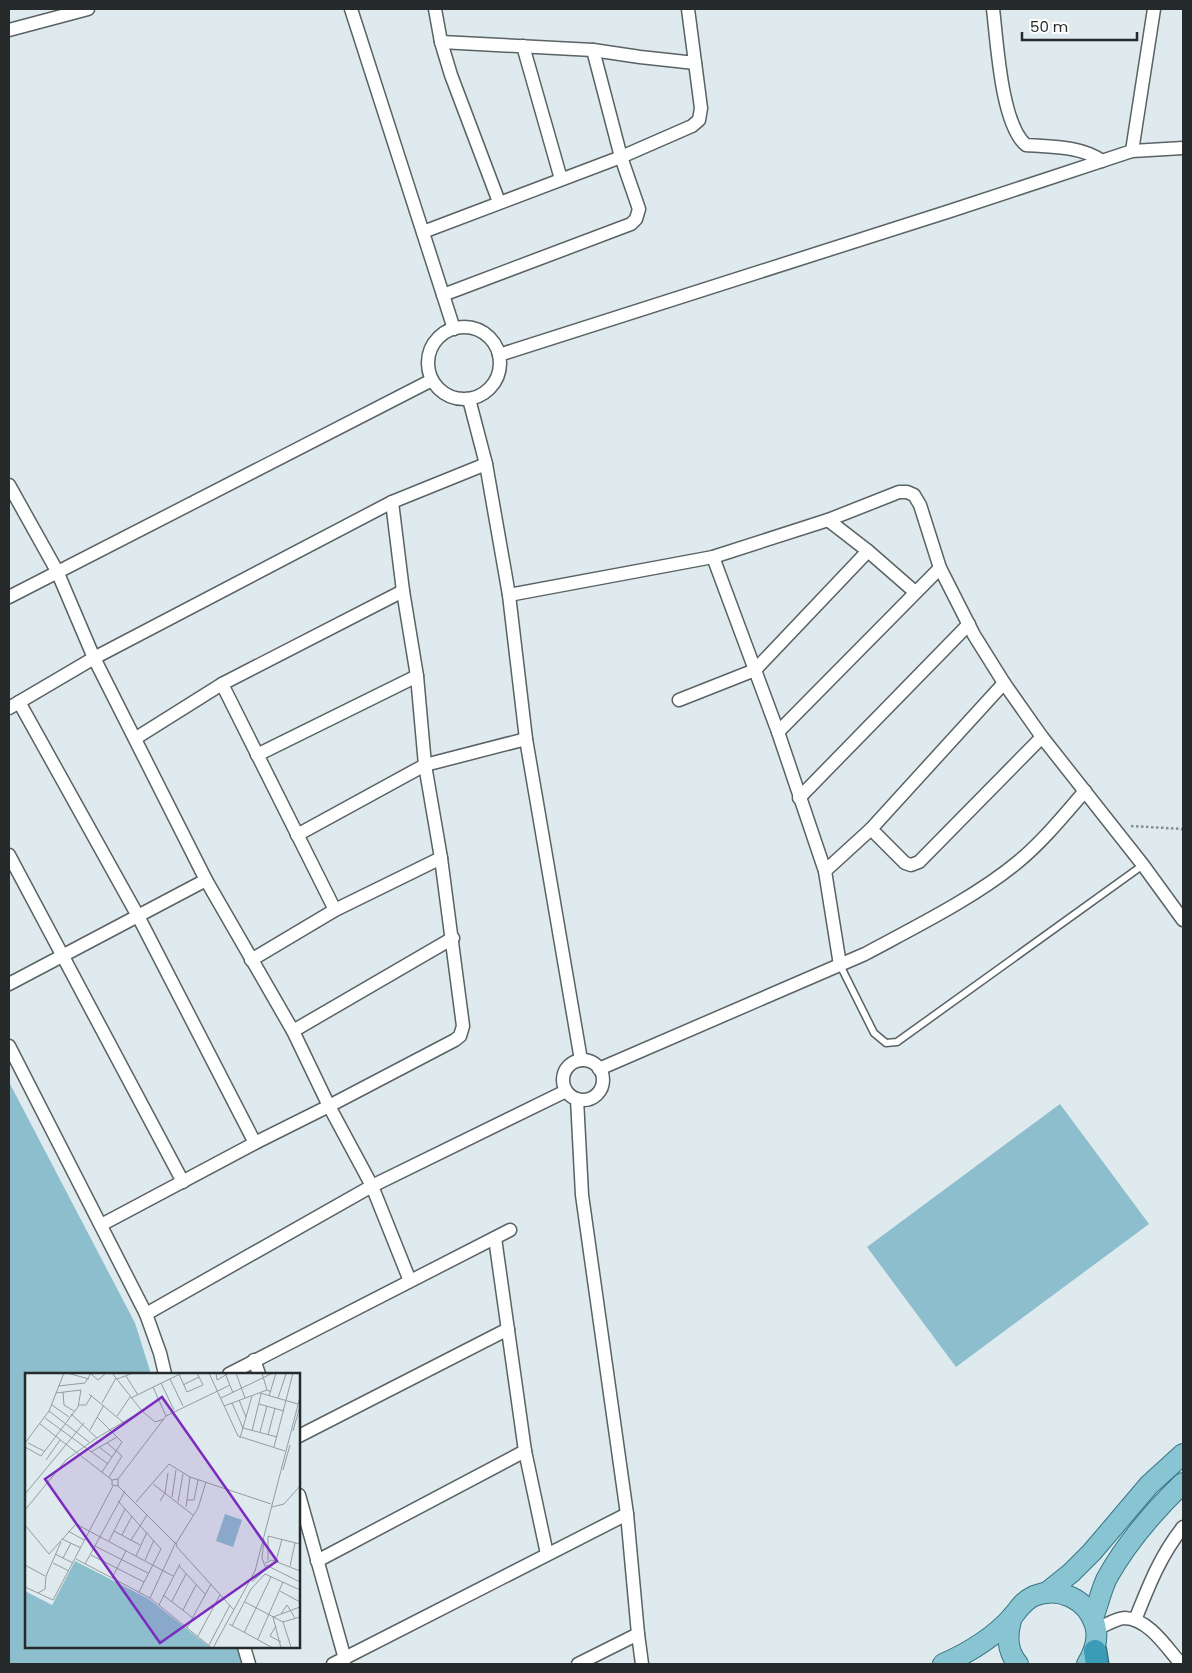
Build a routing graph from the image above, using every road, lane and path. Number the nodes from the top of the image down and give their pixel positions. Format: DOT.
graph roads {
  1 [pos="88,9"];
  2 [pos="351,9"];
  3 [pos="436,9"];
  4 [pos="688,9"];
  5 [pos="993,9"];
  6 [pos="1154,9"];
  7 [pos="9,30"];
  8 [pos="441,42"];
  9 [pos="523,46"];
  10 [pos="593,50"];
  11 [pos="695,63"];
  12 [pos="1183,148"];
  13 [pos="1132,151"];
  14 [pos="621,157"];
  15 [pos="1102,161"];
  16 [pos="561,180"];
  17 [pos="499,202"];
  18 [pos="423,232"];
  19 [pos="443,294"];
  20 [pos="454,329"];
  21 [pos="499,355"];
  22 [pos="432,380"];
  23 [pos="469,399"];
  24 [pos="486,464"];
  25 [pos="9,485"];
  26 [pos="392,502"];
  27 [pos="828,520"];
  28 [pos="868,551"];
  29 [pos="714,557"];
  30 [pos="940,568"];
  31 [pos="57,572"];
  32 [pos="403,590"];
  33 [pos="915,592"];
  34 [pos="509,595"];
  35 [pos="9,597"];
  36 [pos="969,624"];
  37 [pos="94,658"];
  38 [pos="755,670"];
  39 [pos="417,676"];
  40 [pos="1004,683"];
  41 [pos="222,684"];
  42 [pos="680,700"];
  43 [pos="14,705"];
  44 [pos="778,732"];
  45 [pos="1042,737"];
  46 [pos="136,738"];
  47 [pos="526,739"];
  48 [pos="257,755"];
  49 [pos="425,765"];
  50 [pos="1085,791"];
  51 [pos="800,798"];
  52 [pos="1112,825"];
  53 [pos="871,829"];
  54 [pos="1183,830"];
  55 [pos="297,835"];
  56 [pos="9,855"];
  57 [pos="442,858"];
  58 [pos="1143,865"];
  59 [pos="825,871"];
  60 [pos="206,880"];
  61 [pos="335,910"];
  62 [pos="138,916"];
  63 [pos="1183,920"];
  64 [pos="453,938"];
  65 [pos="62,956"];
  66 [pos="251,960"];
  67 [pos="840,965"];
  68 [pos="9,984"];
  69 [pos="293,1031"];
  70 [pos="9,1046"];
  71 [pos="582,1060"];
  72 [pos="599,1069"];
  73 [pos="566,1091"];
  74 [pos="577,1099"];
  75 [pos="330,1106"];
  76 [pos="255,1143"];
  77 [pos="183,1182"];
  78 [pos="372,1186"];
  79 [pos="101,1225"];
  80 [pos="510,1230"];
  81 [pos="494,1238"];
  82 [pos="410,1281"];
  83 [pos="146,1314"];
  84 [pos="508,1329"];
  85 [pos="254,1360"];
  86 [pos="165,1373"];
  87 [pos="231,1373"];
  88 [pos="259,1373"];
  89 [pos="300,1435"];
  90 [pos="525,1451"];
  91 [pos="1183,1454"];
  92 [pos="1183,1483"];
  93 [pos="300,1500"];
  94 [pos="627,1514"];
  95 [pos="1183,1527"];
  96 [pos="547,1554"];
  97 [pos="317,1561"];
  98 [pos="1046,1593"];
  99 [pos="1012,1617"];
  100 [pos="1134,1620"];
  101 [pos="638,1634"];
  102 [pos="1094,1645"];
  103 [pos="244,1648"];
  104 [pos="339,1661"];
  105 [pos="249,1664"];
  106 [pos="578,1664"];
  107 [pos="642,1664"];
  108 [pos="943,1664"];
  109 [pos="1018,1664"];
  110 [pos="1181,1664"];
  1 -- 7 [label="street"];
  2 -- 18 [label="street"];
  3 -- 8 [label="street"];
  4 -- 11 [label="street"];
  5 -- 15 [label="street"];
  6 -- 13 [label="street"];
  8 -- 9 [label="street"];
  8 -- 17 [label="street"];
  9 -- 10 [label="street"];
  9 -- 16 [label="street"];
  10 -- 11 [label="street"];
  10 -- 14 [label="street"];
  11 -- 14 [label="street"];
  12 -- 13 [label="street"];
  13 -- 15 [label="street"];
  14 -- 16 [label="street"];
  14 -- 19 [label="street"];
  15 -- 21 [label="street"];
  16 -- 17 [label="street"];
  17 -- 18 [label="street"];
  18 -- 19 [label="street"];
  19 -- 20 [label="street"];
  20 -- 21 [label="street"];
  20 -- 22 [label="street"];
  21 -- 23 [label="street"];
  22 -- 23 [label="street"];
  22 -- 31 [label="street"];
  23 -- 24 [label="street"];
  24 -- 26 [label="street"];
  24 -- 34 [label="street"];
  25 -- 31 [label="street"];
  26 -- 32 [label="street"];
  26 -- 37 [label="street"];
  27 -- 28 [label="street"];
  27 -- 29 [label="street"];
  27 -- 30 [label="street"];
  28 -- 33 [label="street"];
  28 -- 38 [label="street"];
  29 -- 34 [label="street"];
  29 -- 38 [label="street"];
  30 -- 33 [label="street"];
  30 -- 36 [label="street"];
  31 -- 35 [label="street"];
  31 -- 37 [label="street"];
  32 -- 39 [label="street"];
  32 -- 41 [label="street"];
  33 -- 44 [label="street"];
  34 -- 47 [label="street"];
  36 -- 40 [label="street"];
  36 -- 51 [label="street"];
  37 -- 43 [label="street"];
  37 -- 46 [label="street"];
  38 -- 42 [label="street"];
  38 -- 44 [label="street"];
  39 -- 48 [label="street"];
  39 -- 49 [label="street"];
  40 -- 45 [label="street"];
  40 -- 53 [label="street"];
  41 -- 46 [label="street"];
  41 -- 48 [label="street"];
  43 -- 62 [label="street"];
  44 -- 51 [label="street"];
  45 -- 50 [label="street"];
  45 -- 53 [label="street"];
  46 -- 60 [label="street"];
  47 -- 49 [label="street"];
  47 -- 71 [label="street"];
  48 -- 55 [label="street"];
  49 -- 55 [label="street"];
  49 -- 57 [label="street"];
  50 -- 52 [label="street"];
  50 -- 67 [label="street"];
  51 -- 59 [label="street"];
  52 -- 54 [label="path"];
  52 -- 58 [label="street"];
  53 -- 59 [label="street"];
  55 -- 61 [label="street"];
  56 -- 65 [label="street"];
  57 -- 61 [label="street"];
  57 -- 64 [label="street"];
  58 -- 63 [label="street"];
  58 -- 67 [label="lane"];
  59 -- 67 [label="street"];
  60 -- 62 [label="street"];
  60 -- 66 [label="street"];
  61 -- 66 [label="street"];
  62 -- 65 [label="street"];
  62 -- 76 [label="street"];
  64 -- 69 [label="street"];
  64 -- 75 [label="street"];
  65 -- 68 [label="street"];
  65 -- 77 [label="street"];
  66 -- 69 [label="street"];
  67 -- 72 [label="street"];
  69 -- 75 [label="street"];
  70 -- 79 [label="street"];
  71 -- 72 [label="street"];
  71 -- 73 [label="street"];
  72 -- 74 [label="street"];
  73 -- 74 [label="street"];
  73 -- 78 [label="street"];
  74 -- 94 [label="street"];
  75 -- 76 [label="street"];
  75 -- 78 [label="street"];
  76 -- 77 [label="street"];
  77 -- 79 [label="street"];
  78 -- 82 [label="street"];
  78 -- 83 [label="street"];
  79 -- 83 [label="street"];
  80 -- 81 [label="street"];
  81 -- 82 [label="street"];
  81 -- 84 [label="street"];
  82 -- 85 [label="street"];
  83 -- 86 [label="street"];
  84 -- 89 [label="street"];
  84 -- 90 [label="street"];
  85 -- 87 [label="street"];
  85 -- 88 [label="street"];
  90 -- 96 [label="street"];
  90 -- 97 [label="street"];
  91 -- 98 [label="main road"];
  92 -- 102 [label="main road"];
  93 -- 97 [label="street"];
  94 -- 96 [label="street"];
  94 -- 101 [label="street"];
  95 -- 100 [label="street"];
  96 -- 104 [label="street"];
  97 -- 104 [label="street"];
  98 -- 99 [label="main road"];
  98 -- 102 [label="main road"];
  99 -- 108 [label="main road"];
  99 -- 109 [label="main road"];
  100 -- 102 [label="street"];
  100 -- 110 [label="street"];
  101 -- 106 [label="street"];
  101 -- 107 [label="street"];
  103 -- 105 [label="street"];
}
